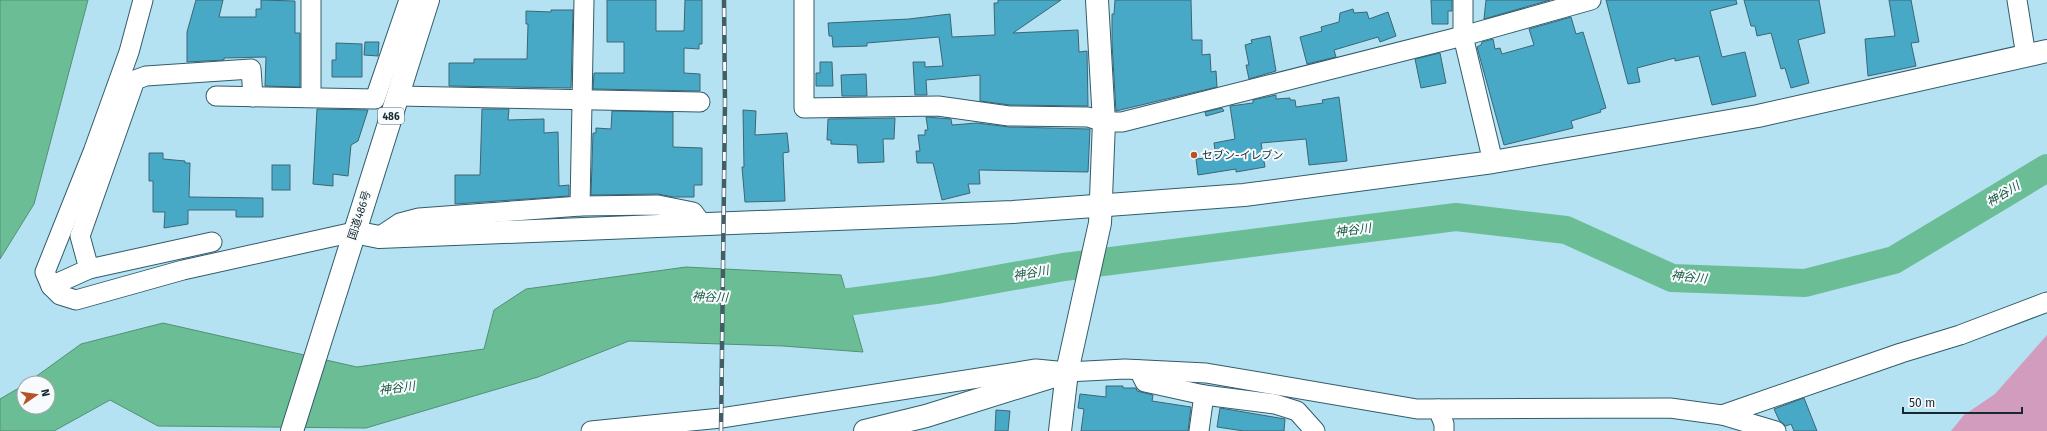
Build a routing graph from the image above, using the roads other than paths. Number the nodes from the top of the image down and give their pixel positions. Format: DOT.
graph roads {
  1 [pos="143,0"];
  2 [pos="311,0"];
  3 [pos="409,0"];
  4 [pos="428,0"];
  5 [pos="584,0"];
  6 [pos="804,0"];
  7 [pos="1097,0"];
  8 [pos="1463,0"];
  9 [pos="1590,0"];
  10 [pos="2017,0"];
  11 [pos="1463,36"];
  12 [pos="2047,51"];
  13 [pos="2026,56"];
  14 [pos="216,96"];
  15 [pos="398,96"];
  16 [pos="253,97"];
  17 [pos="311,97"];
  18 [pos="582,100"];
  19 [pos="700,102"];
  20 [pos="1104,122"];
  21 [pos="1493,162"];
  22 [pos="580,206"];
  23 [pos="1101,214"];
  24 [pos="702,224"];
  25 [pos="354,232"];
  26 [pos="379,237"];
  27 [pos="212,242"];
  28 [pos="89,269"];
  29 [pos="51,286"];
  30 [pos="2047,302"];
  31 [pos="1139,370"];
  32 [pos="1067,372"];
  33 [pos="1204,395"];
  34 [pos="1438,409"];
  35 [pos="1722,415"];
  36 [pos="685,426"];
  37 [pos="292,431"];
  38 [pos="592,431"];
  39 [pos="865,431"];
  40 [pos="1060,431"];
  41 [pos="1199,431"];
  42 [pos="1315,431"];
  43 [pos="1444,431"];
  44 [pos="1776,431"];
  1 -- 29 [label="street"];
  2 -- 17 [label="street"];
  3 -- 17 [label="street"];
  4 -- 15 [label="main road, 国道486号 / 486"];
  5 -- 18 [label="street"];
  6 -- 20 [label="street"];
  7 -- 20 [label="main road"];
  8 -- 11 [label="street"];
  9 -- 11 [label="street"];
  10 -- 13 [label="street"];
  11 -- 20 [label="street"];
  11 -- 21 [label="street"];
  12 -- 13 [label="main road"];
  13 -- 21 [label="main road"];
  14 -- 16 [label="street"];
  15 -- 18 [label="street"];
  15 -- 25 [label="main road, 国道486号 / 486"];
  16 -- 17 [label="street"];
  16 -- 28 [label="street"];
  18 -- 19 [label="street"];
  18 -- 22 [label="street"];
  20 -- 23 [label="main road"];
  21 -- 23 [label="main road"];
  22 -- 24 [label="street"];
  22 -- 26 [label="street"];
  23 -- 24 [label="main road"];
  23 -- 32 [label="main road"];
  24 -- 26 [label="main road"];
  25 -- 26 [label="main road"];
  25 -- 29 [label="street"];
  25 -- 37 [label="main road, 国道486号 / 486"];
  27 -- 28 [label="street"];
  28 -- 29 [label="street"];
  30 -- 35 [label="street"];
  31 -- 32 [label="street"];
  31 -- 33 [label="street"];
  31 -- 34 [label="street"];
  32 -- 36 [label="street"];
  32 -- 39 [label="main road"];
  32 -- 40 [label="main road"];
  33 -- 41 [label="street"];
  33 -- 42 [label="street"];
  34 -- 35 [label="street"];
  34 -- 43 [label="street"];
  35 -- 44 [label="street"];
  36 -- 38 [label="street"];
}
